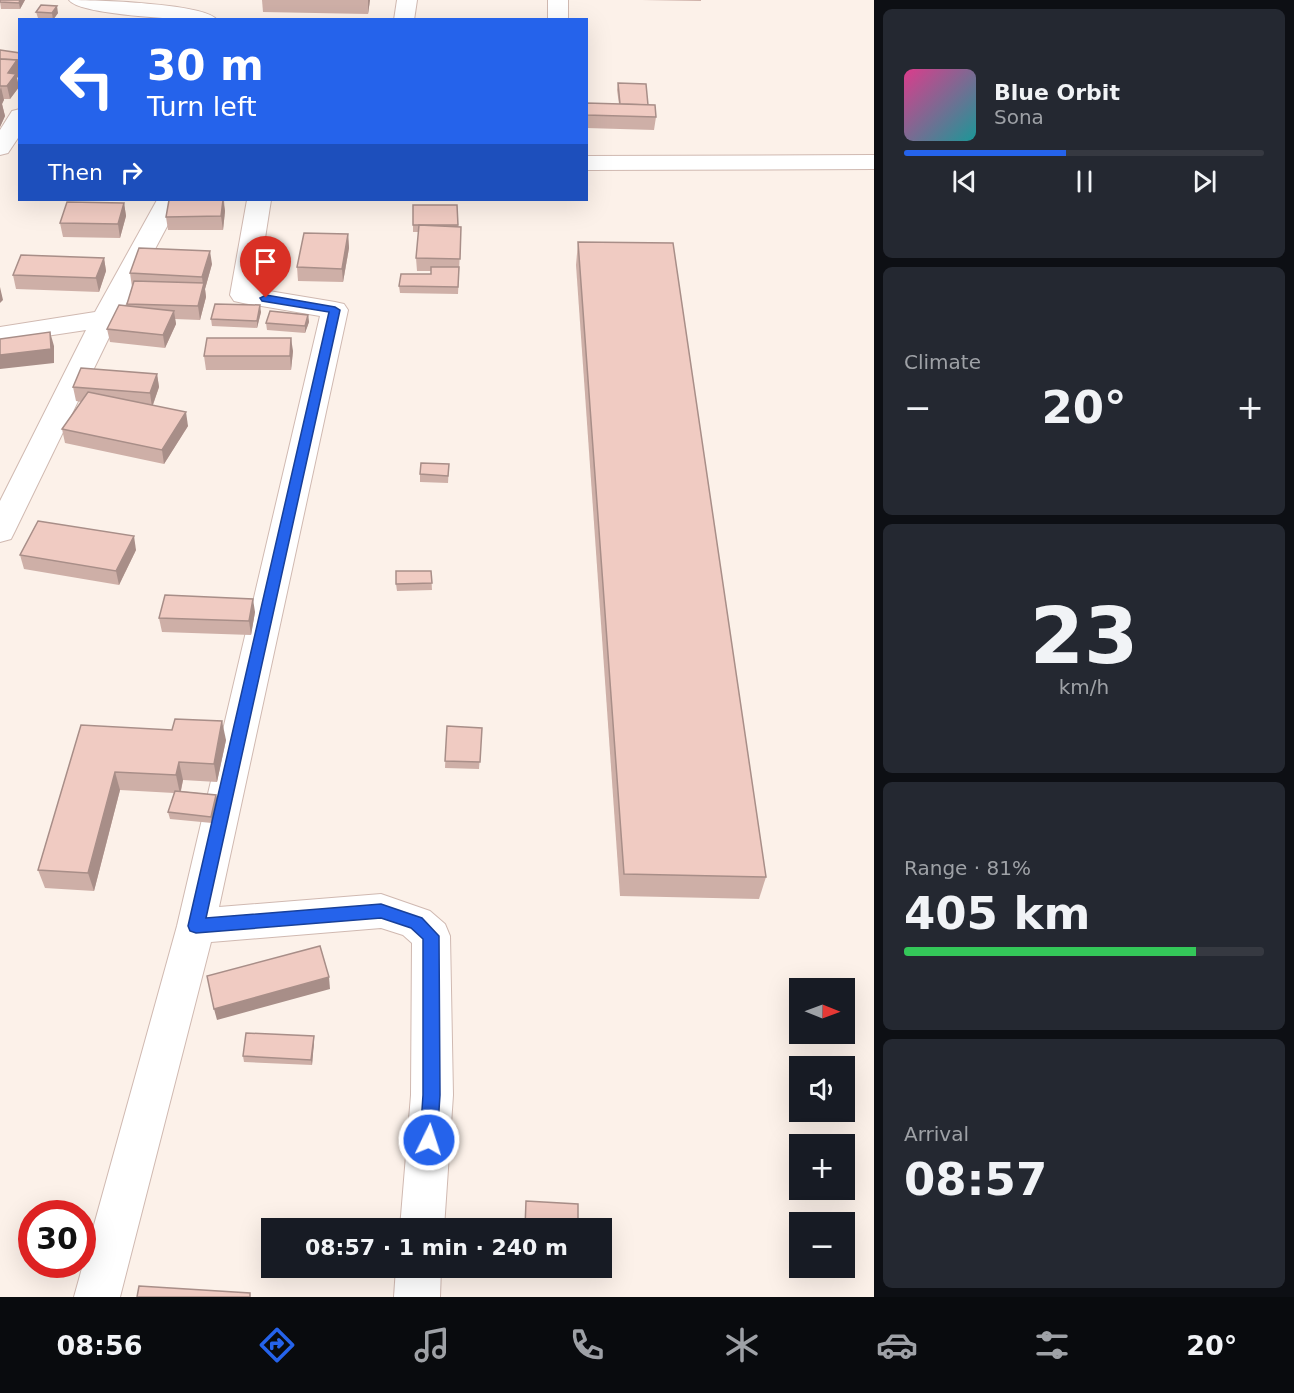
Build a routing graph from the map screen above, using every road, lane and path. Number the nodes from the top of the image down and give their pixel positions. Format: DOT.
graph roads {
  1 [pos="407,0"];
  2 [pos="558,0"];
  3 [pos="82,8"];
  4 [pos="196,18"];
  5 [pos="404,18"];
  6 [pos="558,18"];
  7 [pos="18,119"];
  8 [pos="0,148"];
  9 [pos="874,162"];
  10 [pos="588,163"];
  11 [pos="168,201"];
  12 [pos="259,201"];
  13 [pos="105,319"];
  14 [pos="0,334"];
  15 [pos="2,523"];
  16 [pos="196,926"];
  17 [pos="423,1218"];
  18 [pos="418,1278"];
  19 [pos="97,1297"];
  20 [pos="417,1297"];
  1 -- 5 [label="street"];
  2 -- 6 [label="street"];
  3 -- 4 [label="street"];
  7 -- 8 [label="street"];
  9 -- 10 [label="street"];
  11 -- 13 [label="street"];
  12 -- 16 [label="street"];
  13 -- 14 [label="street"];
  13 -- 15 [label="street"];
  16 -- 17 [label="street"];
  16 -- 19 [label="street"];
  18 -- 20 [label="street"];
}
